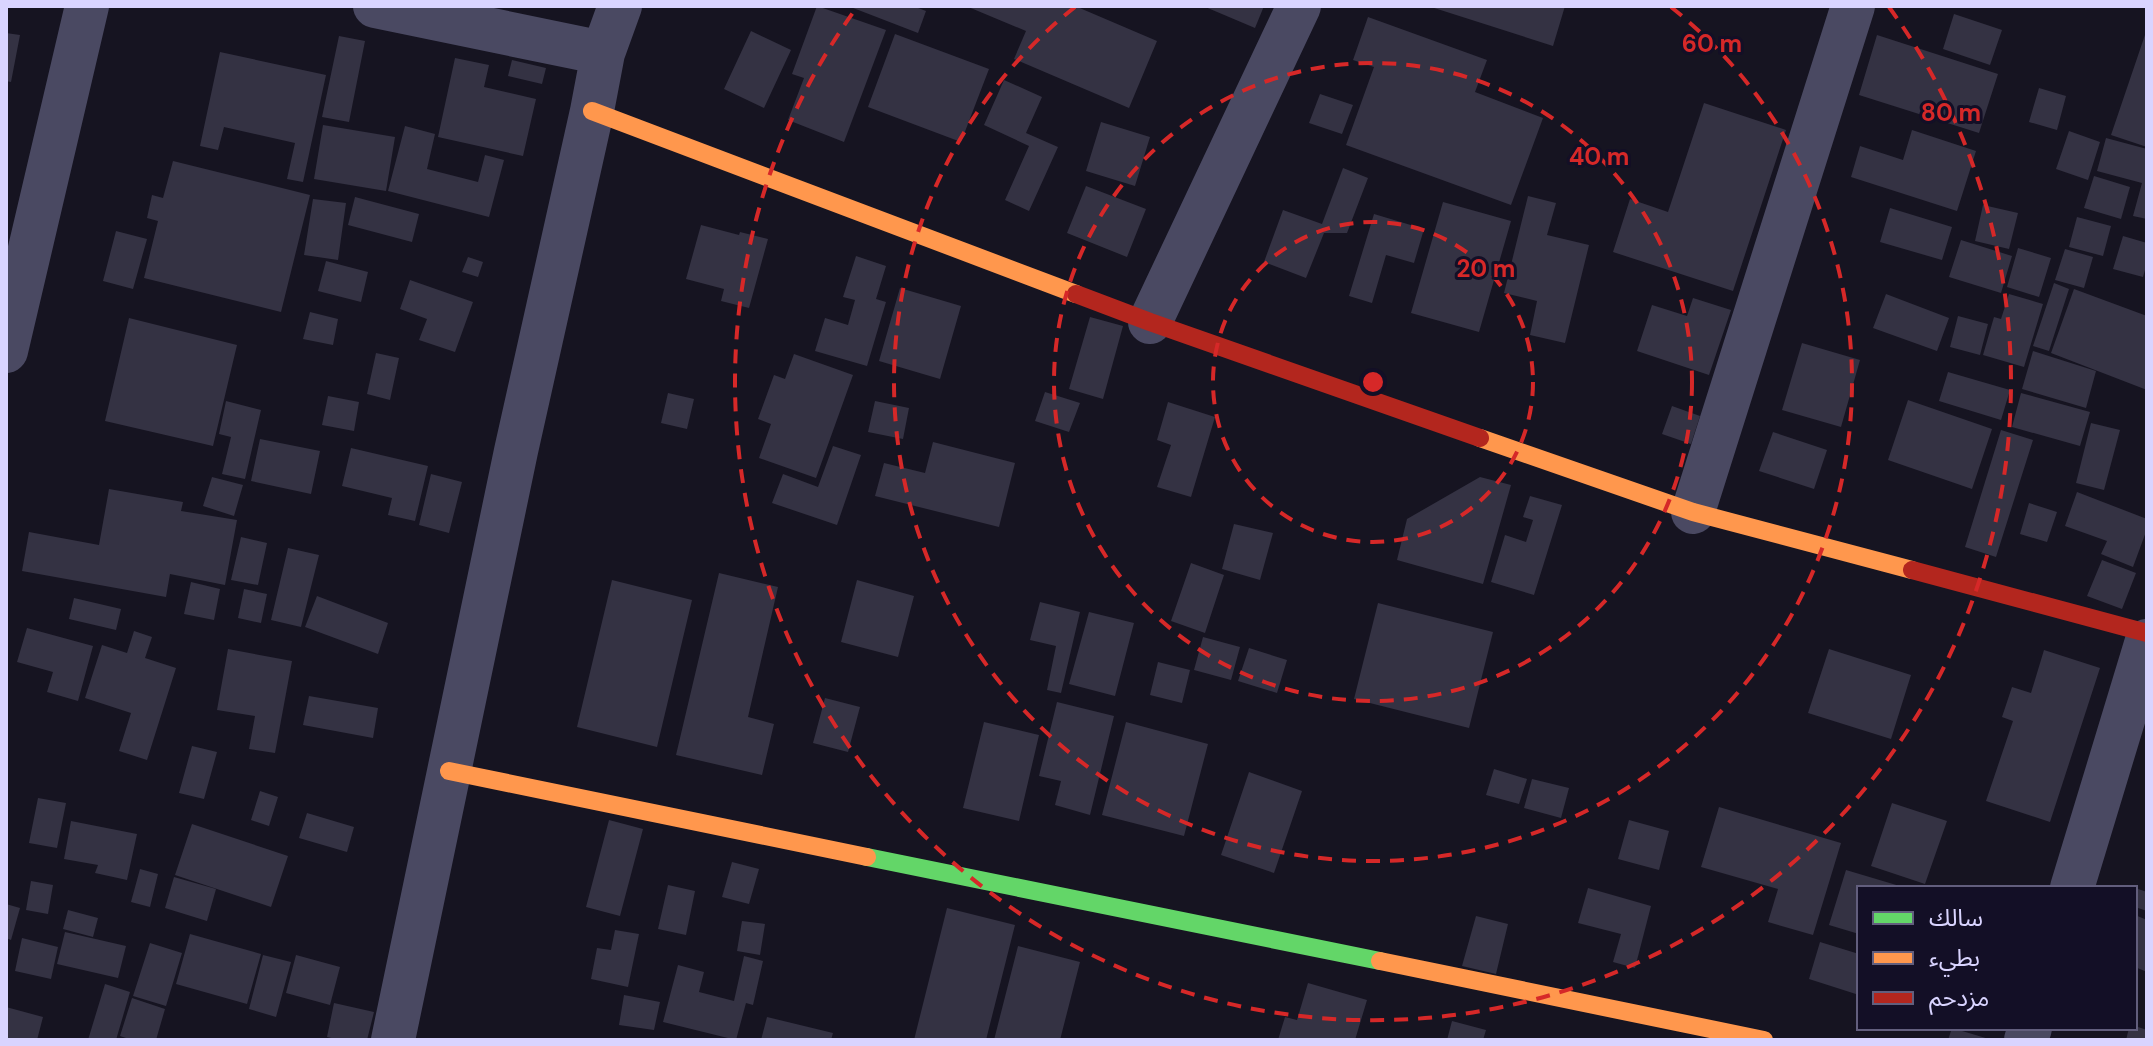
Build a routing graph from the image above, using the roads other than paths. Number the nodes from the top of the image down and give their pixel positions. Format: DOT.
graph roads {
  1 [pos="87,6"];
  2 [pos="375,6"];
  3 [pos="620,6"];
  4 [pos="1299,6"];
  5 [pos="1853,6"];
  6 [pos="603,53"];
  7 [pos="592,111"];
  8 [pos="1150,322"];
  9 [pos="6,351"];
  10 [pos="1693,512"];
  11 [pos="2147,633"];
  12 [pos="2147,641"];
  13 [pos="449,771"];
  14 [pos="2073,886"];
  15 [pos="393,1040"];
  16 [pos="1764,1040"];
  1 -- 9 [label="street"];
  2 -- 6 [label="street"];
  3 -- 6 [label="street"];
  4 -- 8 [label="street"];
  5 -- 10 [label="street"];
  6 -- 7 [label="street"];
  7 -- 8 [label="street"];
  7 -- 13 [label="street"];
  8 -- 10 [label="street"];
  10 -- 11 [label="street"];
  12 -- 14 [label="street"];
  13 -- 15 [label="street"];
  13 -- 16 [label="street"];
}
